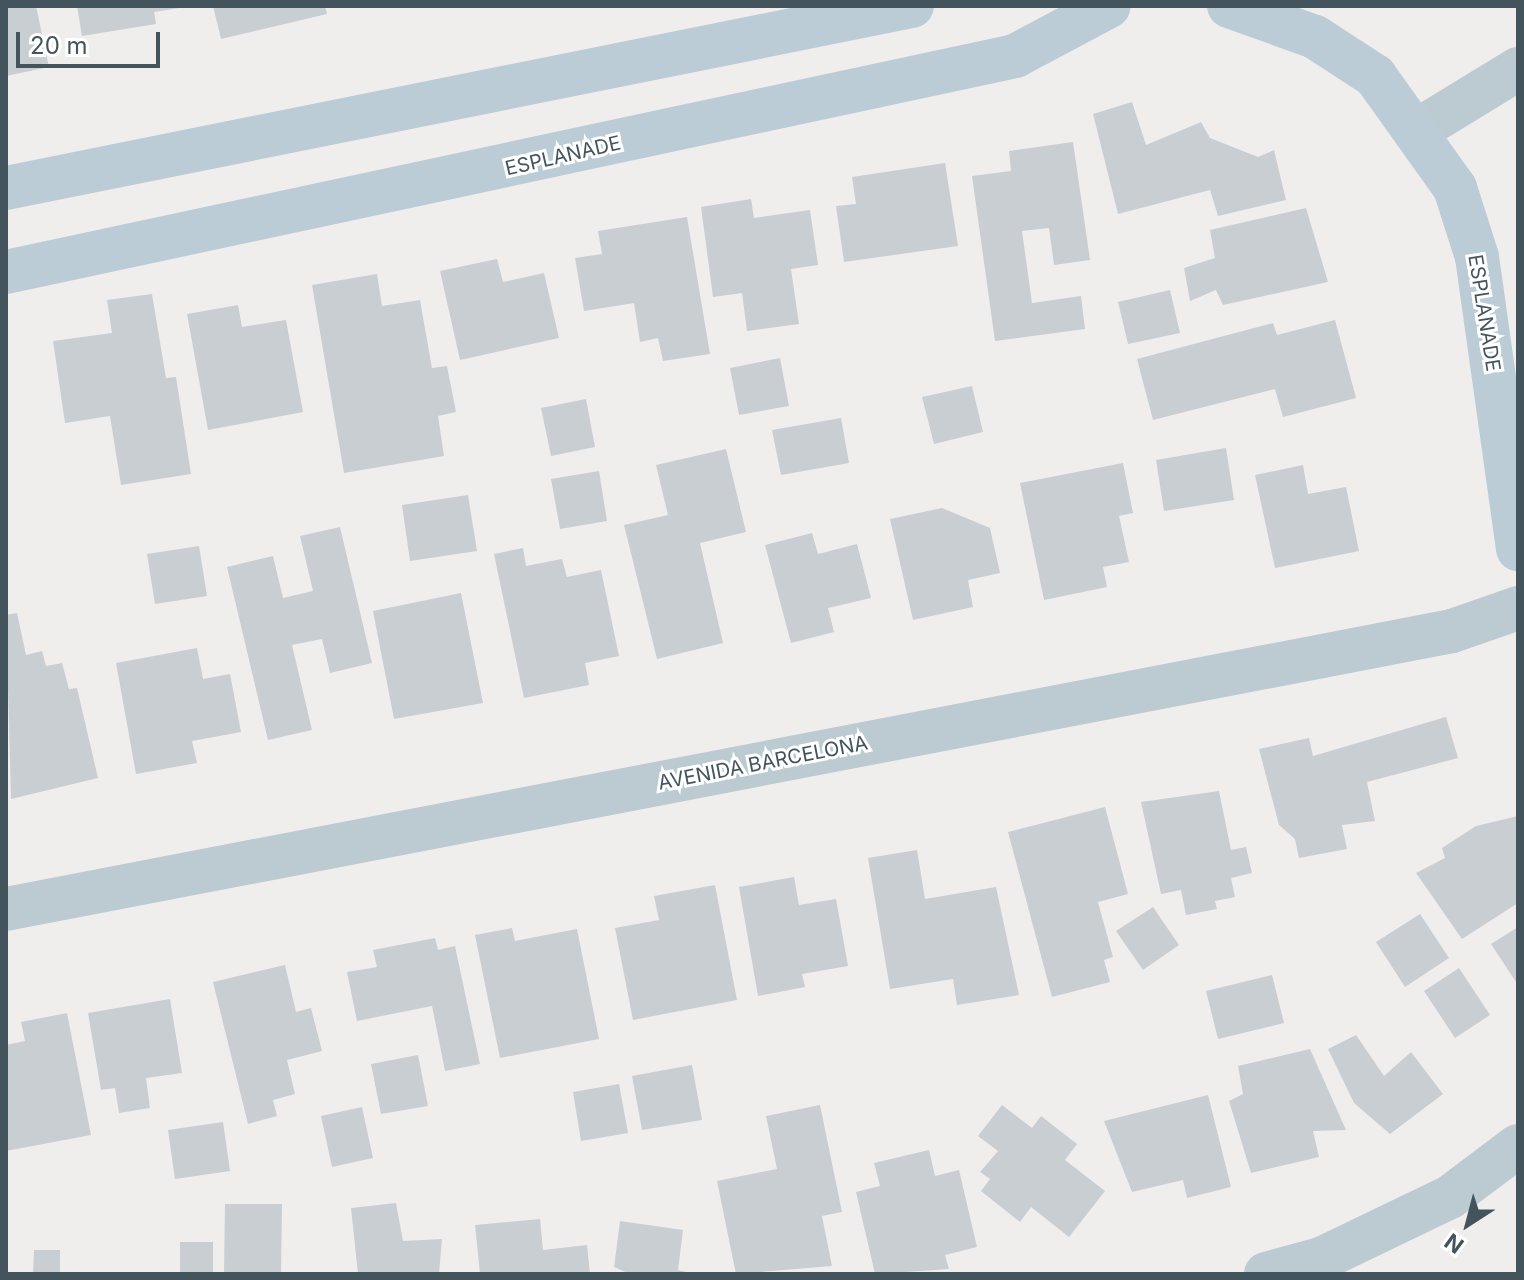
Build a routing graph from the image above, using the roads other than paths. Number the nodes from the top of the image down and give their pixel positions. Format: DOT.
graph roads {
  1 [pos="912,6"];
  2 [pos="1109,6"];
  3 [pos="1229,6"];
  4 [pos="1518,69"];
  5 [pos="1418,130"];
  6 [pos="6,188"];
  7 [pos="6,272"];
  8 [pos="1518,549"];
  9 [pos="1518,608"];
  10 [pos="6,909"];
  11 [pos="1518,1146"];
  12 [pos="1266,1274"];
  1 -- 6 [label="street"];
  2 -- 7 [label="street, ESPLANADE"];
  3 -- 5 [label="street, ESPLANADE"];
  4 -- 5 [label="street"];
  5 -- 8 [label="street, ESPLANADE"];
  9 -- 10 [label="street, AVENIDA BARCELONA"];
  11 -- 12 [label="street"];
}
